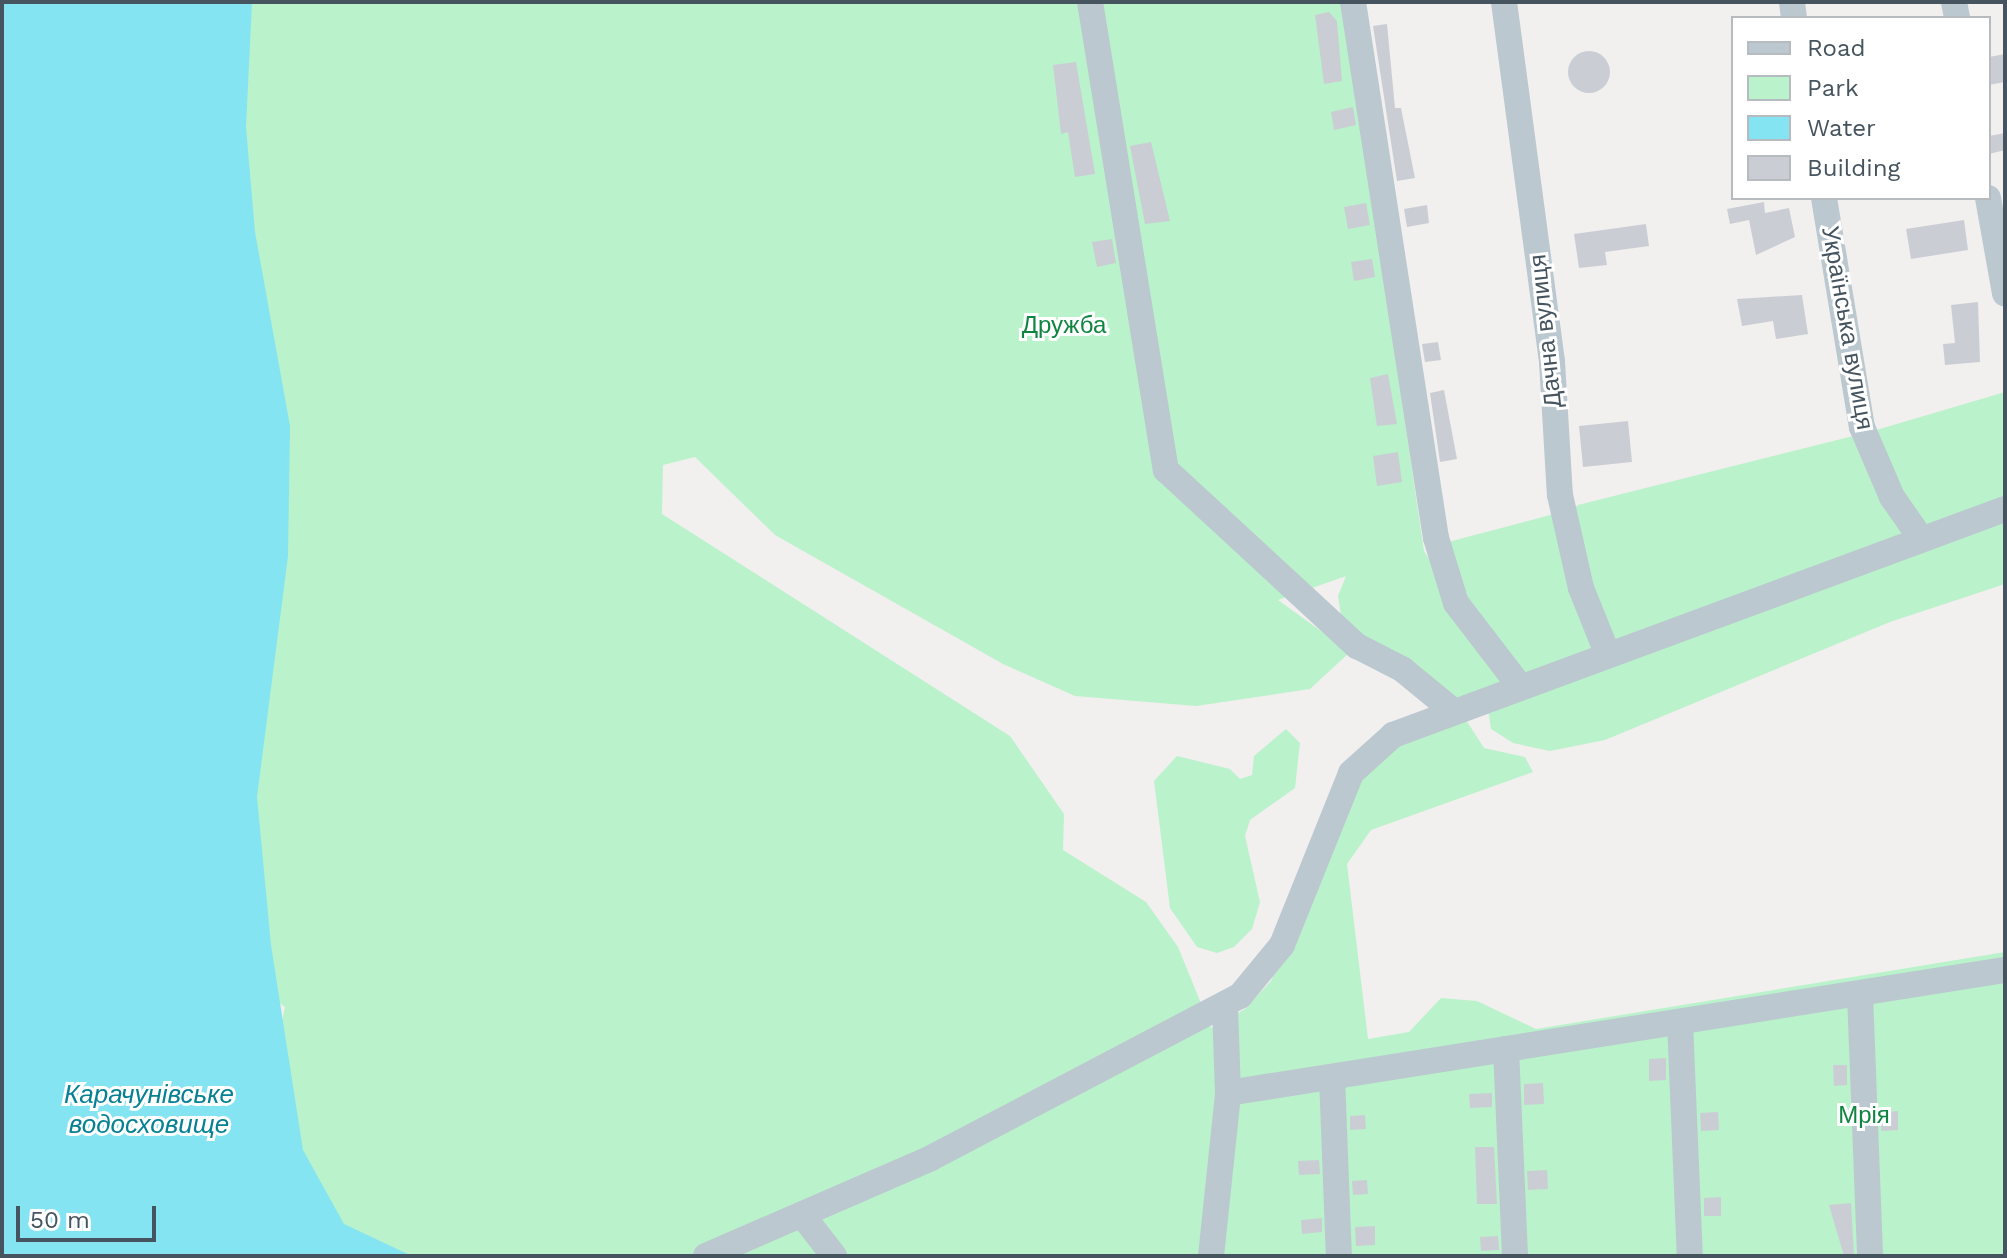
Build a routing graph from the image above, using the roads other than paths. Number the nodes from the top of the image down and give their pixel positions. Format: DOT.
graph roads {
  1 [pos="1090,2"];
  2 [pos="1353,2"];
  3 [pos="1504,2"];
  4 [pos="1824,200"];
  5 [pos="1988,200"];
  6 [pos="2005,293"];
  7 [pos="2005,509"];
  8 [pos="1922,540"];
  9 [pos="1608,655"];
  10 [pos="1519,685"];
  11 [pos="1452,710"];
  12 [pos="2005,970"];
  13 [pos="1860,994"];
  14 [pos="1225,1006"];
  15 [pos="1680,1022"];
  16 [pos="1506,1049"];
  17 [pos="1332,1077"];
  18 [pos="1228,1093"];
  19 [pos="803,1216"];
  20 [pos="706,1256"];
  21 [pos="834,1256"];
  22 [pos="1211,1256"];
  23 [pos="1339,1256"];
  24 [pos="1515,1256"];
  25 [pos="1690,1256"];
  26 [pos="1870,1256"];
  1 -- 11 [label="street"];
  2 -- 10 [label="street"];
  3 -- 9 [label="street, Дачна вулиця"];
  4 -- 8 [label="street, Українська вулиця"];
  5 -- 6 [label="street"];
  7 -- 8 [label="street"];
  8 -- 9 [label="street"];
  9 -- 10 [label="street"];
  10 -- 11 [label="street"];
  11 -- 14 [label="street"];
  12 -- 13 [label="street"];
  13 -- 15 [label="street"];
  13 -- 26 [label="street"];
  14 -- 18 [label="street"];
  14 -- 19 [label="street"];
  15 -- 16 [label="street"];
  15 -- 25 [label="street"];
  16 -- 17 [label="street"];
  16 -- 24 [label="street"];
  17 -- 18 [label="street"];
  17 -- 23 [label="street"];
  18 -- 22 [label="street"];
  19 -- 20 [label="street"];
  19 -- 21 [label="street"];
}
